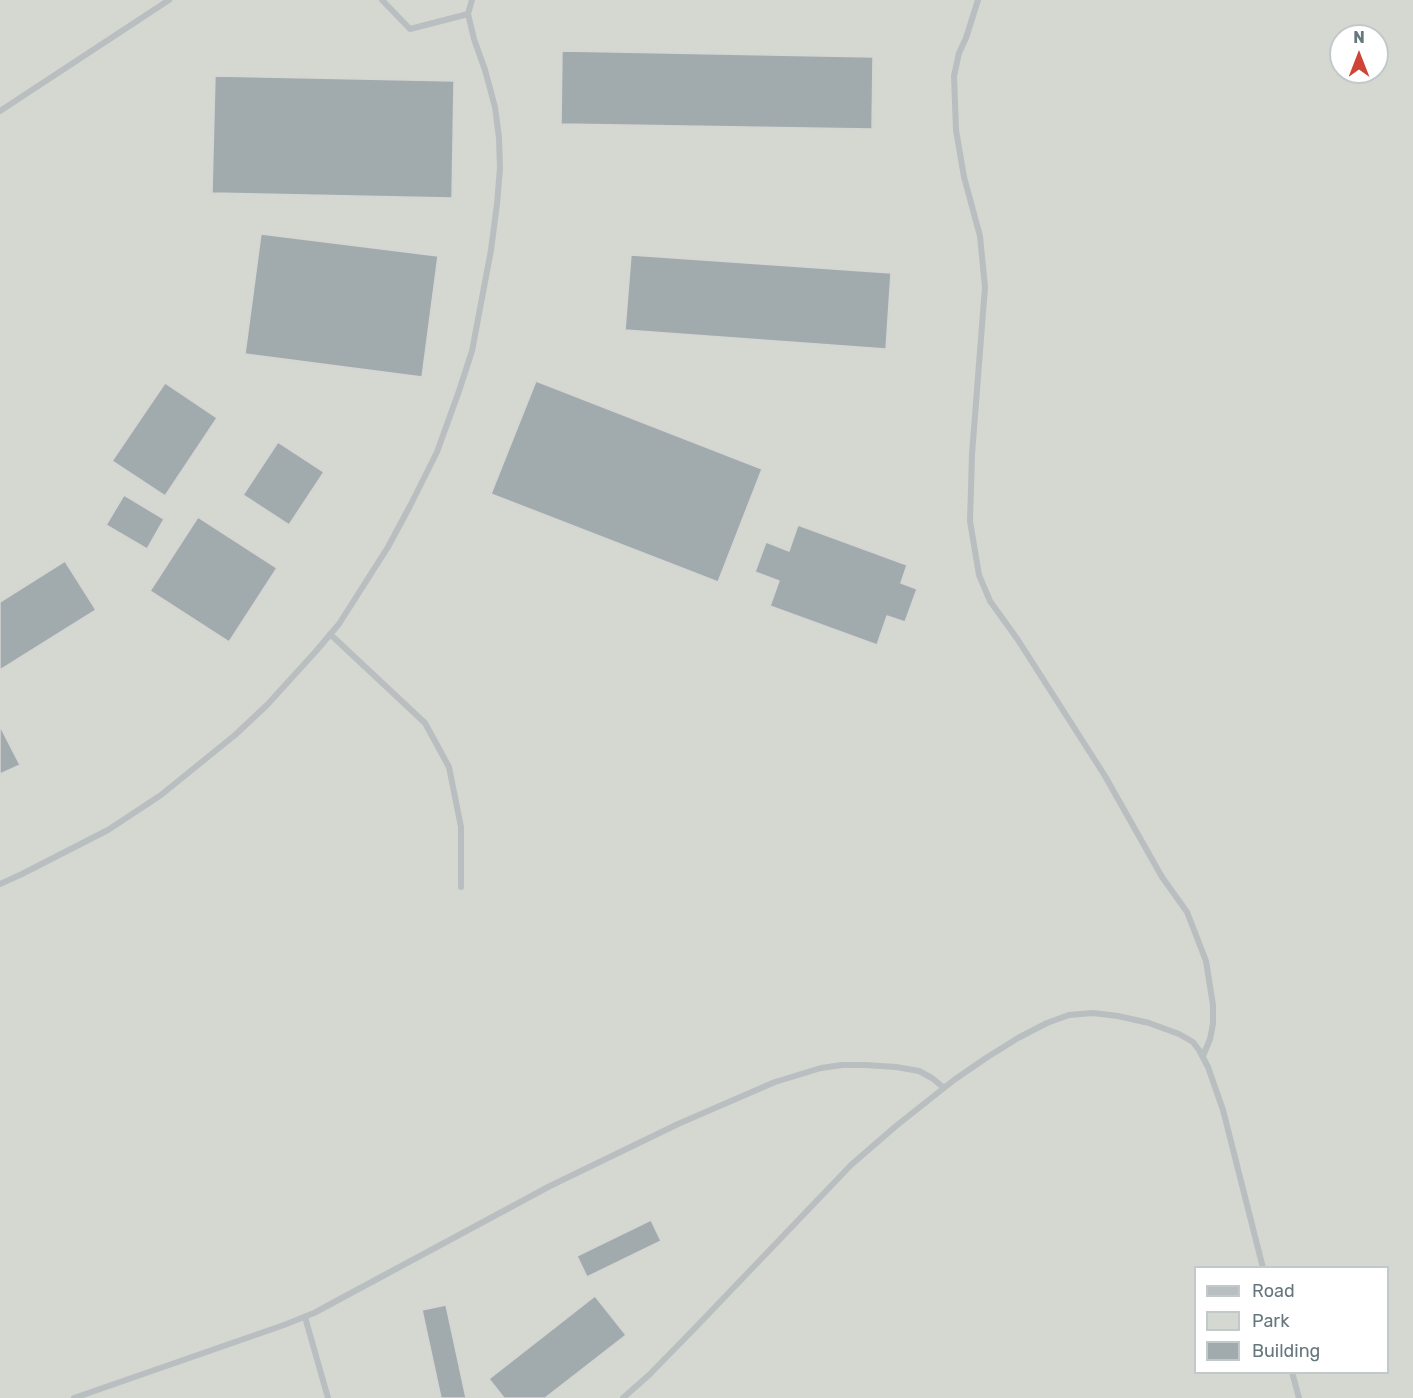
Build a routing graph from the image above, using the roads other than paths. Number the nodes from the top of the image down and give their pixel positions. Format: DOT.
graph roads {
  1 [pos="170,0"];
  2 [pos="382,0"];
  3 [pos="472,0"];
  4 [pos="978,0"];
  5 [pos="468,14"];
  6 [pos="0,111"];
  7 [pos="330,634"];
  8 [pos="0,884"];
  9 [pos="461,887"];
  10 [pos="1203,1056"];
  11 [pos="944,1088"];
  12 [pos="1262,1266"];
  13 [pos="305,1317"];
  14 [pos="1293,1374"];
  15 [pos="74,1398"];
  16 [pos="328,1398"];
  17 [pos="623,1398"];
  18 [pos="1299,1398"];
  1 -- 6 [label="street"];
  2 -- 5 [label="street"];
  3 -- 5 [label="street"];
  4 -- 10 [label="street"];
  5 -- 7 [label="street"];
  7 -- 8 [label="street"];
  7 -- 9 [label="street"];
  10 -- 11 [label="street"];
  10 -- 12 [label="street"];
  11 -- 13 [label="street"];
  11 -- 17 [label="street"];
  13 -- 15 [label="street"];
  13 -- 16 [label="street"];
  14 -- 18 [label="street"];
}
